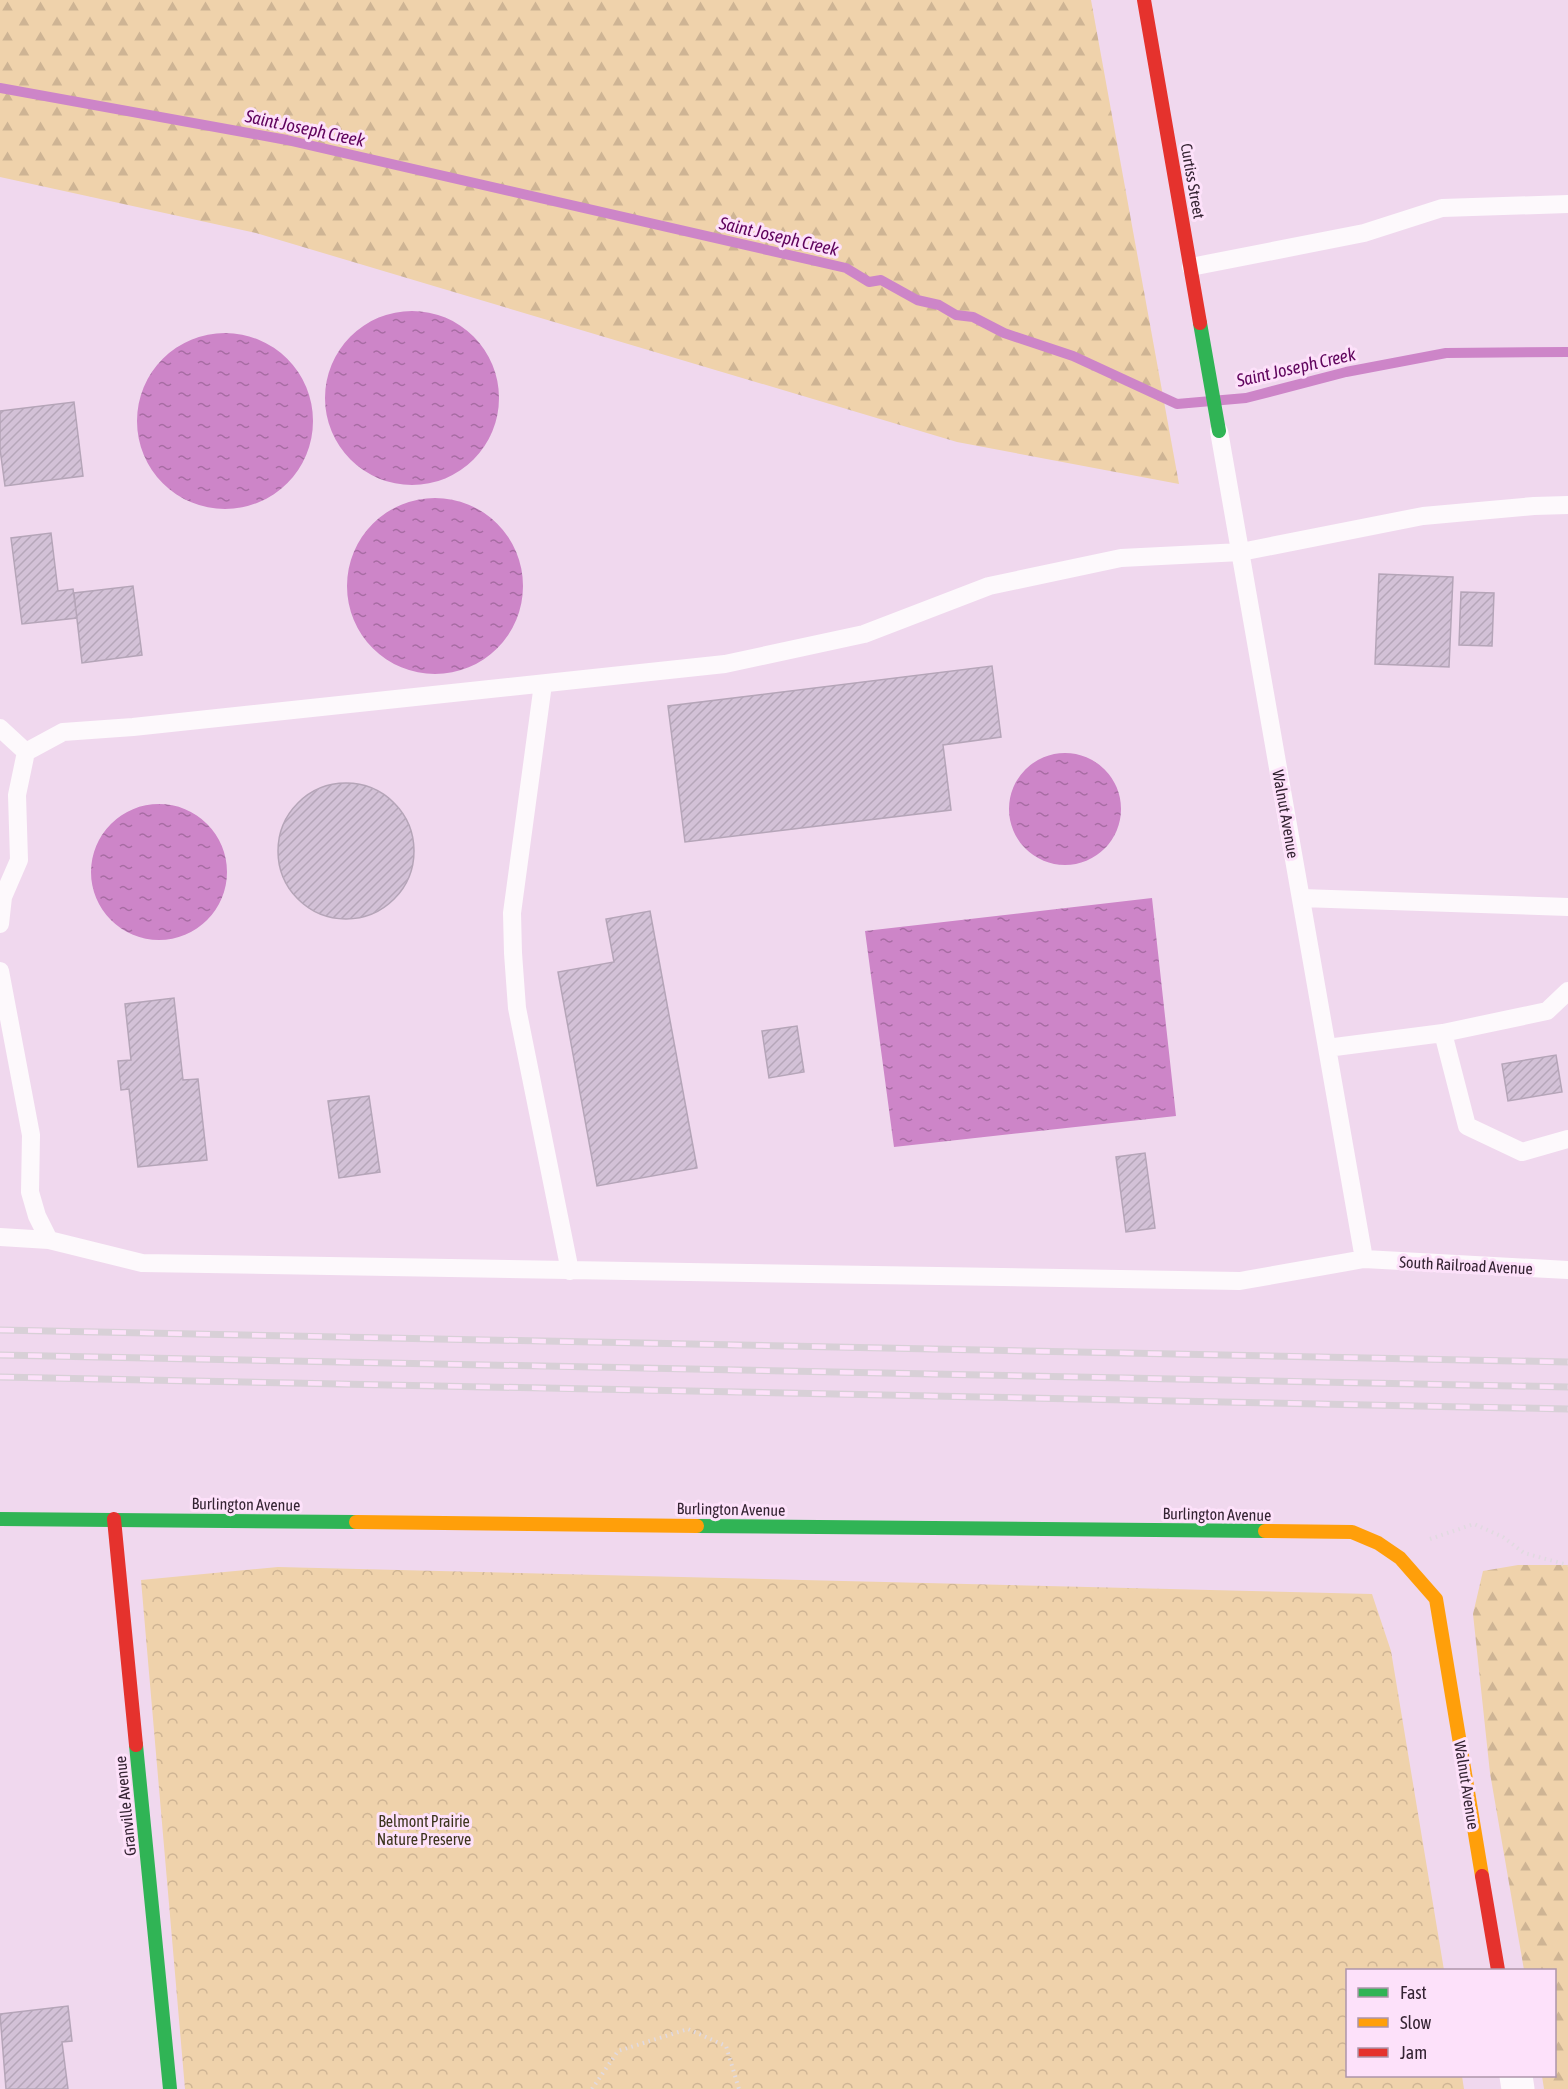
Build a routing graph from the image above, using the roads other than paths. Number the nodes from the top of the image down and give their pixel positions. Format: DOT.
graph roads {
  1 [pos="1144,0"];
  2 [pos="1568,204"];
  3 [pos="1191,267"];
  4 [pos="1209,368"];
  5 [pos="1219,431"];
  6 [pos="1568,505"];
  7 [pos="1241,552"];
  8 [pos="543,684"];
  9 [pos="0,728"];
  10 [pos="26,752"];
  11 [pos="1301,898"];
  12 [pos="1568,907"];
  13 [pos="0,924"];
  14 [pos="0,971"];
  15 [pos="1566,999"];
  16 [pos="1443,1033"];
  17 [pos="1327,1048"];
  18 [pos="1568,1139"];
  19 [pos="0,1237"];
  20 [pos="49,1240"];
  21 [pos="1364,1260"];
  22 [pos="1568,1270"];
  23 [pos="570,1271"];
  24 [pos="0,1519"];
  25 [pos="114,1520"];
  26 [pos="1436,1599"];
  27 [pos="1498,1969"];
  28 [pos="170,2089"];
  1 -- 3 [label="street, Curtiss Street"];
  2 -- 3 [label="lane"];
  3 -- 4 [label="street, Curtiss Street"];
  4 -- 5 [label="street, Walnut Avenue"];
  5 -- 7 [label="lane, Walnut Avenue"];
  6 -- 7 [label="lane"];
  7 -- 8 [label="lane"];
  7 -- 11 [label="lane, Walnut Avenue"];
  8 -- 10 [label="lane"];
  8 -- 23 [label="lane"];
  9 -- 10 [label="lane"];
  10 -- 13 [label="lane"];
  11 -- 12 [label="lane"];
  11 -- 17 [label="lane, Walnut Avenue"];
  14 -- 20 [label="lane"];
  15 -- 16 [label="lane"];
  16 -- 17 [label="lane"];
  16 -- 18 [label="lane"];
  17 -- 21 [label="lane, Walnut Avenue"];
  19 -- 20 [label="lane, South Railroad Avenue"];
  20 -- 23 [label="lane, South Railroad Avenue"];
  21 -- 22 [label="lane, South Railroad Avenue"];
  21 -- 23 [label="lane, South Railroad Avenue"];
  24 -- 25 [label="street, Burlington Avenue"];
  25 -- 26 [label="street, Burlington Avenue"];
  25 -- 28 [label="street, Granville Avenue"];
  26 -- 27 [label="street, Walnut Avenue"];
}
